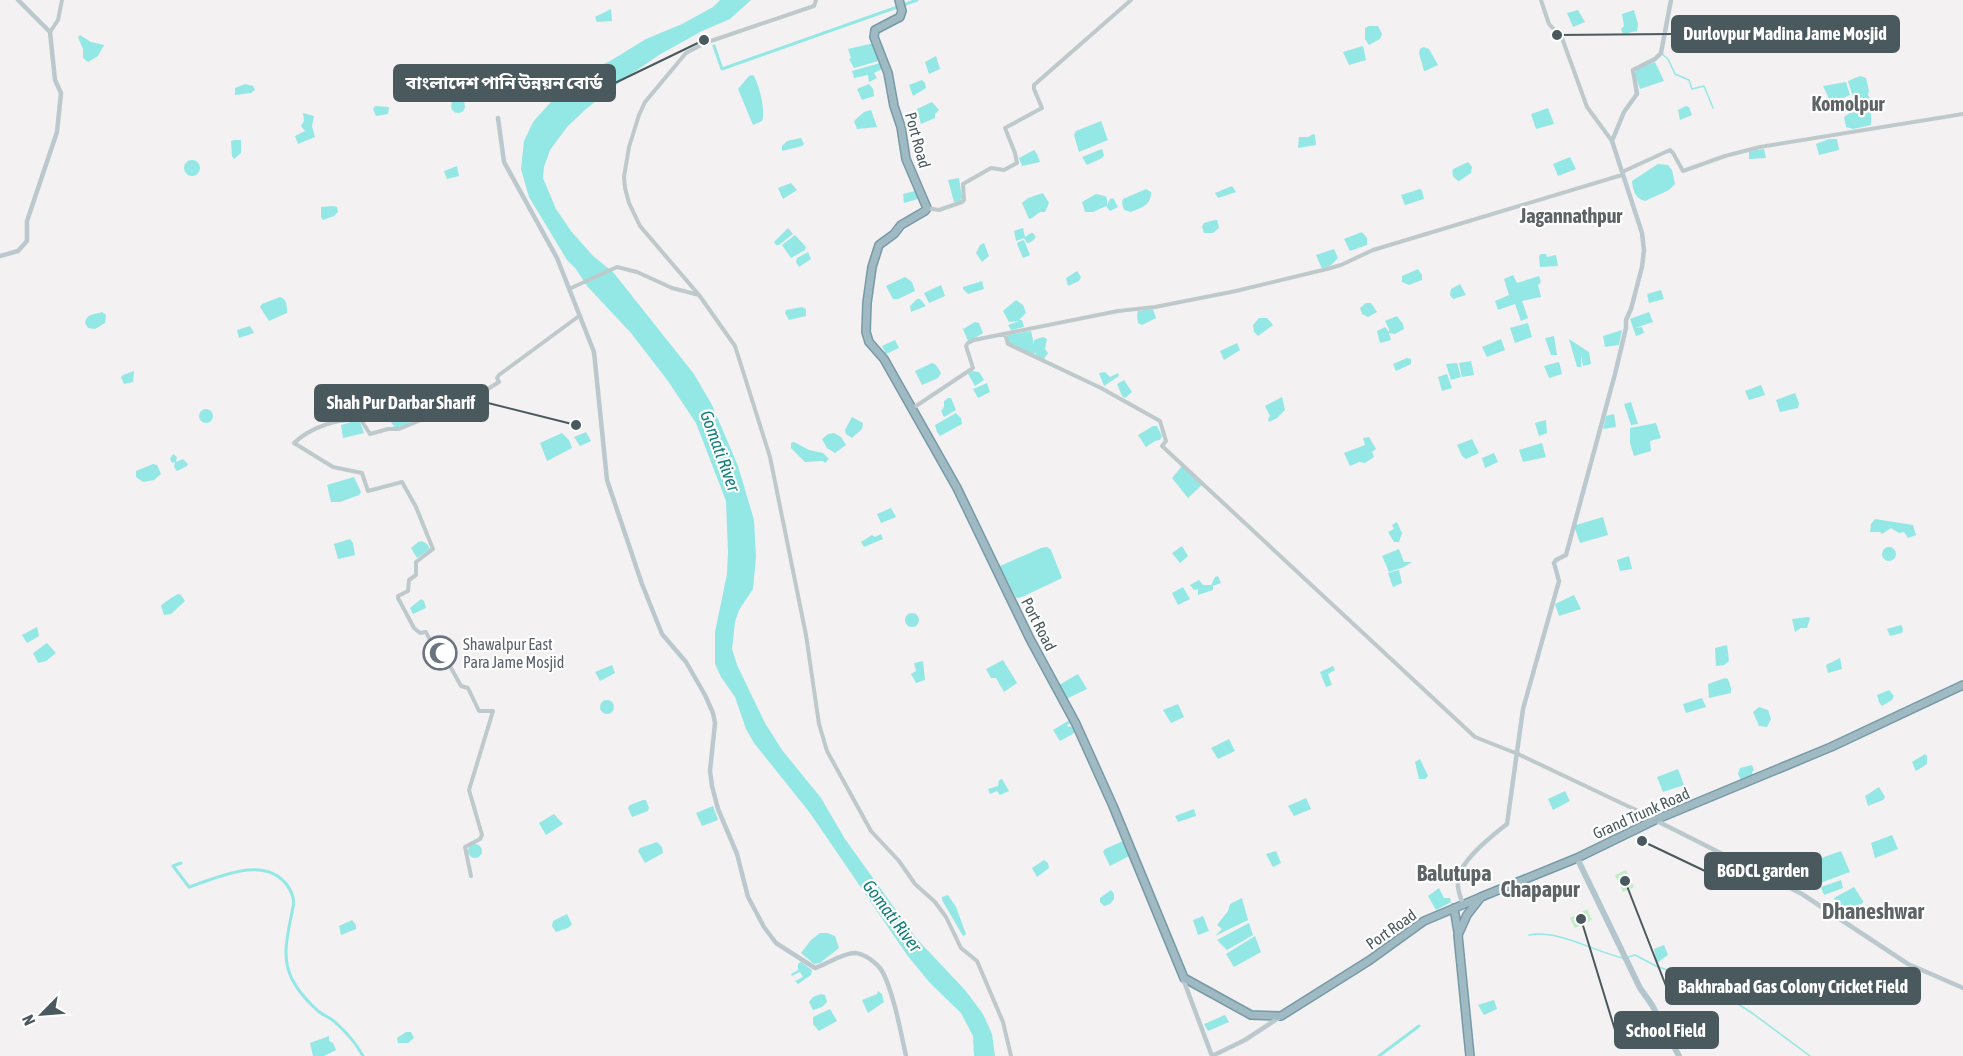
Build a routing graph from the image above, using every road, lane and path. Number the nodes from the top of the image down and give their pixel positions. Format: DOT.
graph roads {
  1 [pos="18,0"];
  2 [pos="62,0"];
  3 [pos="816,0"];
  4 [pos="1131,0"];
  5 [pos="1541,0"];
  6 [pos="1671,0"];
  7 [pos="900,3"];
  8 [pos="50,32"];
  9 [pos="1963,114"];
  10 [pos="498,118"];
  11 [pos="1612,141"];
  12 [pos="1622,173"];
  13 [pos="927,208"];
  14 [pos="0,256"];
  15 [pos="569,289"];
  16 [pos="699,295"];
  17 [pos="579,316"];
  18 [pos="1005,334"];
  19 [pos="912,409"];
  20 [pos="1963,685"];
  21 [pos="1518,754"];
  22 [pos="1655,819"];
  23 [pos="1577,858"];
  24 [pos="471,876"];
  25 [pos="1481,897"];
  26 [pos="1463,904"];
  27 [pos="1454,908"];
  28 [pos="1458,934"];
  29 [pos="1182,976"];
  30 [pos="1963,988"];
  31 [pos="1281,1016"];
  32 [pos="906,1056"];
  33 [pos="1011,1056"];
  34 [pos="1212,1056"];
  35 [pos="1470,1056"];
  36 [pos="1678,1056"];
  1 -- 8 [label="main road"];
  2 -- 8 [label="street"];
  3 -- 16 [label="street"];
  4 -- 13 [label="street"];
  5 -- 11 [label="street"];
  6 -- 11 [label="main road"];
  7 -- 13 [label="highway, Port Road"];
  8 -- 14 [label="main road"];
  9 -- 12 [label="street"];
  10 -- 15 [label="main road"];
  11 -- 12 [label="main road"];
  12 -- 18 [label="street"];
  12 -- 21 [label="main road"];
  13 -- 19 [label="highway, Port Road"];
  15 -- 16 [label="street"];
  15 -- 17 [label="main road"];
  16 -- 33 [label="street"];
  17 -- 24 [label="street"];
  17 -- 32 [label="main road"];
  18 -- 19 [label="street"];
  18 -- 21 [label="street"];
  19 -- 29 [label="highway, Port Road"];
  20 -- 22 [label="highway, Grand Trunk Road"];
  21 -- 22 [label="street"];
  21 -- 26 [label="main road"];
  22 -- 23 [label="highway, Grand Trunk Road"];
  22 -- 30 [label="main road"];
  23 -- 25 [label="highway, Grand Trunk Road"];
  23 -- 36 [label="main road"];
  25 -- 26 [label="highway, Port Road"];
  25 -- 28 [label="highway"];
  26 -- 27 [label="highway, Port Road"];
  27 -- 28 [label="highway"];
  27 -- 31 [label="highway, Port Road"];
  28 -- 35 [label="highway"];
  29 -- 31 [label="highway"];
  29 -- 34 [label="main road"];
  31 -- 34 [label="main road"];
}
